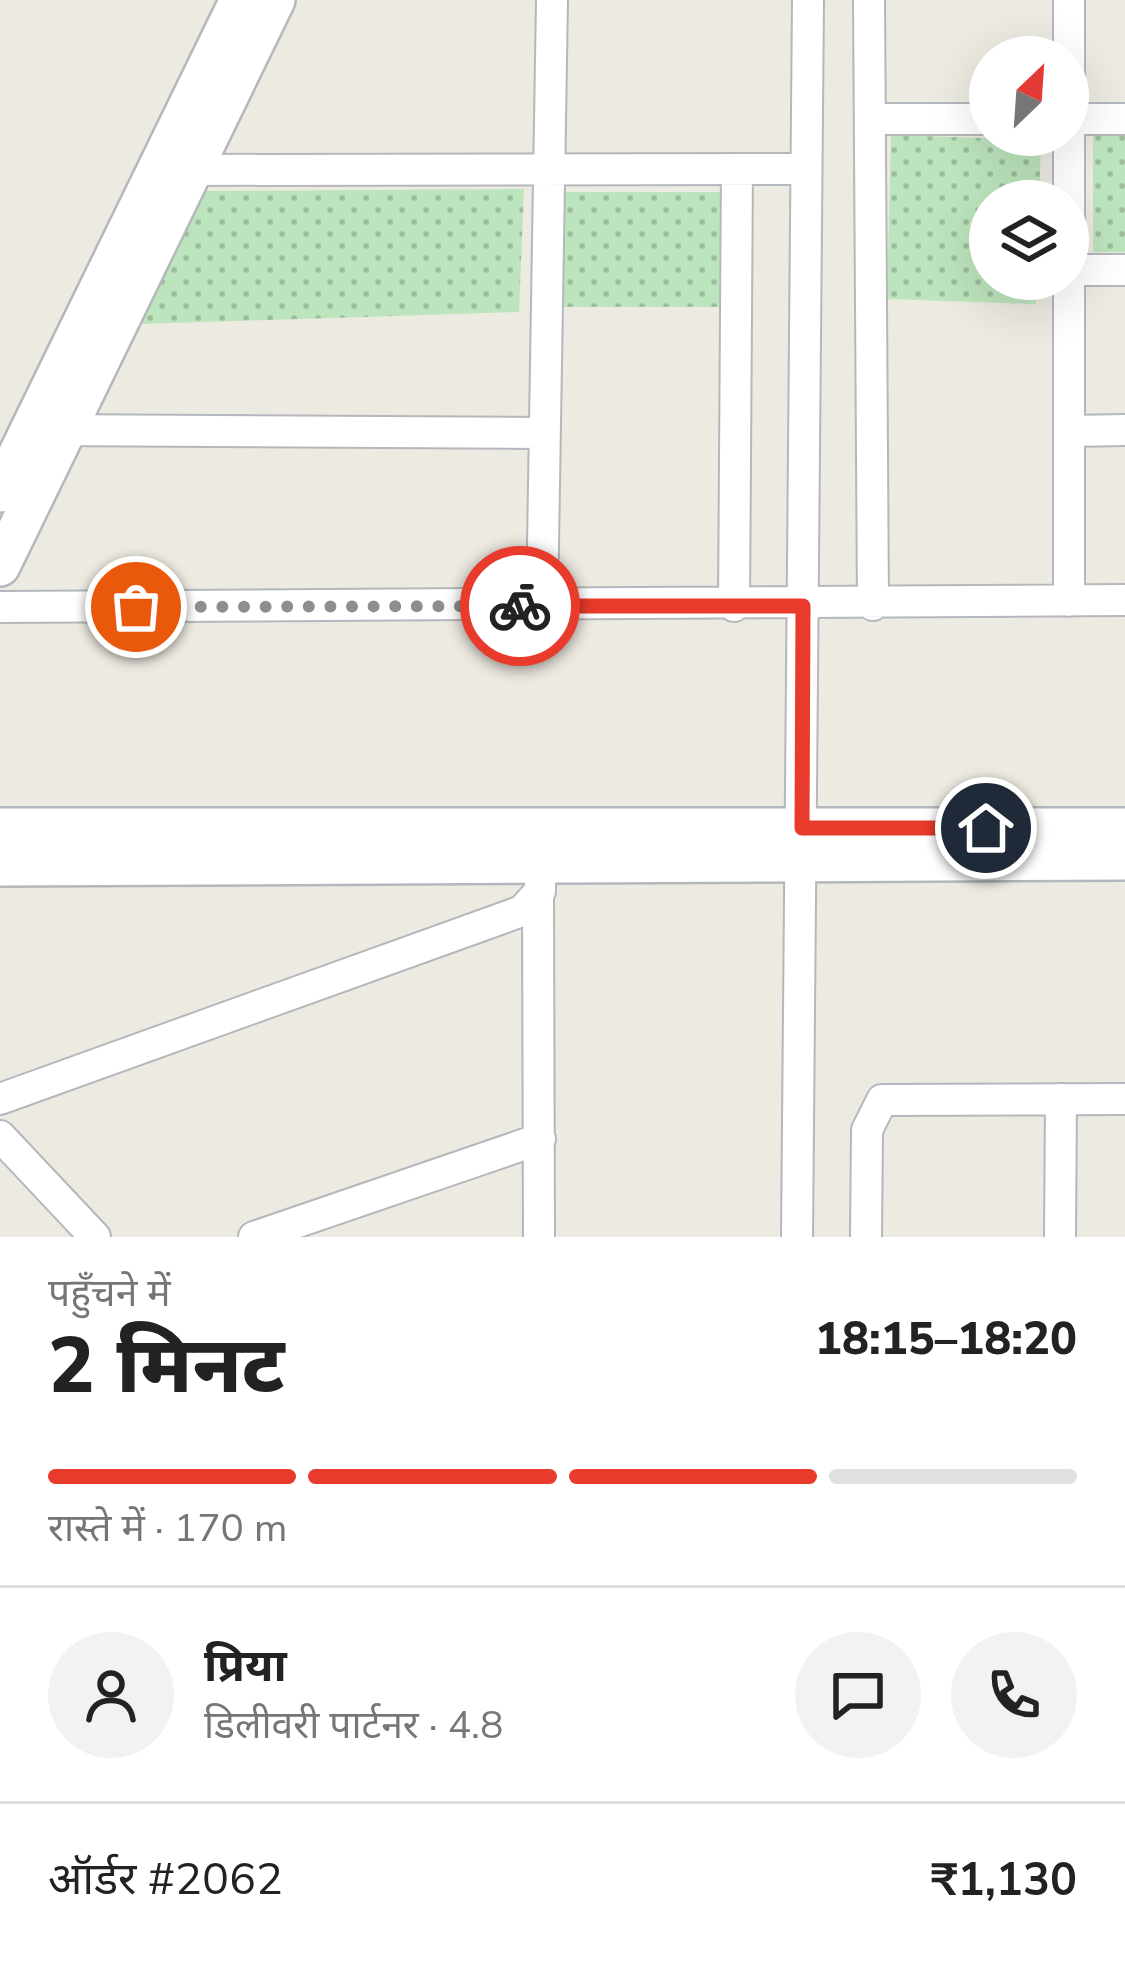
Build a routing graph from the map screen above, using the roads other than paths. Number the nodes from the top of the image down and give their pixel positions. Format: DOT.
graph roads {
  1 [pos="240,0"];
  2 [pos="274,0"];
  3 [pos="552,0"];
  4 [pos="808,0"];
  5 [pos="868,0"];
  6 [pos="1070,0"];
  7 [pos="1070,36"];
  8 [pos="1125,118"];
  9 [pos="872,119"];
  10 [pos="969,119"];
  11 [pos="1089,119"];
  12 [pos="737,169"];
  13 [pos="806,169"];
  14 [pos="175,170"];
  15 [pos="547,170"];
  16 [pos="1089,270"];
  17 [pos="1125,270"];
  18 [pos="1069,300"];
  19 [pos="48,430"];
  20 [pos="1125,430"];
  21 [pos="1069,431"];
  22 [pos="544,433"];
  23 [pos="0,492"];
  24 [pos="0,566"];
  25 [pos="1125,600"];
  26 [pos="1069,602"];
  27 [pos="873,605"];
  28 [pos="542,606"];
  29 [pos="734,606"];
  30 [pos="803,606"];
  31 [pos="0,607"];
  32 [pos="0,828"];
  33 [pos="1125,828"];
  34 [pos="801,845"];
  35 [pos="1125,860"];
  36 [pos="540,863"];
  37 [pos="0,866"];
  38 [pos="0,1099"];
  39 [pos="1060,1099"];
  40 [pos="1125,1100"];
  41 [pos="0,1136"];
  42 [pos="540,1139"];
  43 [pos="95,1237"];
  44 [pos="254,1237"];
  45 [pos="539,1237"];
  46 [pos="797,1237"];
  47 [pos="866,1237"];
  48 [pos="1060,1237"];
  1 -- 14 [label="street"];
  2 -- 14 [label="street"];
  3 -- 15 [label="street"];
  4 -- 13 [label="street"];
  5 -- 9 [label="street"];
  6 -- 7 [label="street"];
  8 -- 11 [label="street"];
  9 -- 10 [label="street"];
  9 -- 27 [label="street"];
  12 -- 13 [label="street"];
  12 -- 15 [label="street"];
  12 -- 29 [label="street"];
  13 -- 30 [label="street"];
  14 -- 15 [label="street"];
  14 -- 19 [label="street"];
  15 -- 22 [label="street"];
  16 -- 17 [label="street"];
  18 -- 21 [label="street"];
  19 -- 22 [label="street"];
  19 -- 23 [label="street"];
  19 -- 24 [label="street"];
  20 -- 21 [label="street"];
  21 -- 26 [label="street"];
  22 -- 28 [label="street"];
  25 -- 26 [label="street"];
  26 -- 27 [label="street"];
  27 -- 30 [label="street"];
  28 -- 29 [label="street"];
  28 -- 31 [label="street"];
  29 -- 30 [label="street"];
  30 -- 34 [label="street"];
  32 -- 36 [label="street"];
  33 -- 34 [label="street"];
  34 -- 35 [label="street"];
  34 -- 36 [label="street"];
  34 -- 46 [label="street"];
  36 -- 37 [label="street"];
  36 -- 38 [label="street"];
  36 -- 42 [label="street"];
  39 -- 40 [label="street"];
  39 -- 47 [label="street"];
  39 -- 48 [label="street"];
  41 -- 43 [label="street"];
  42 -- 44 [label="street"];
  42 -- 45 [label="street"];
}
